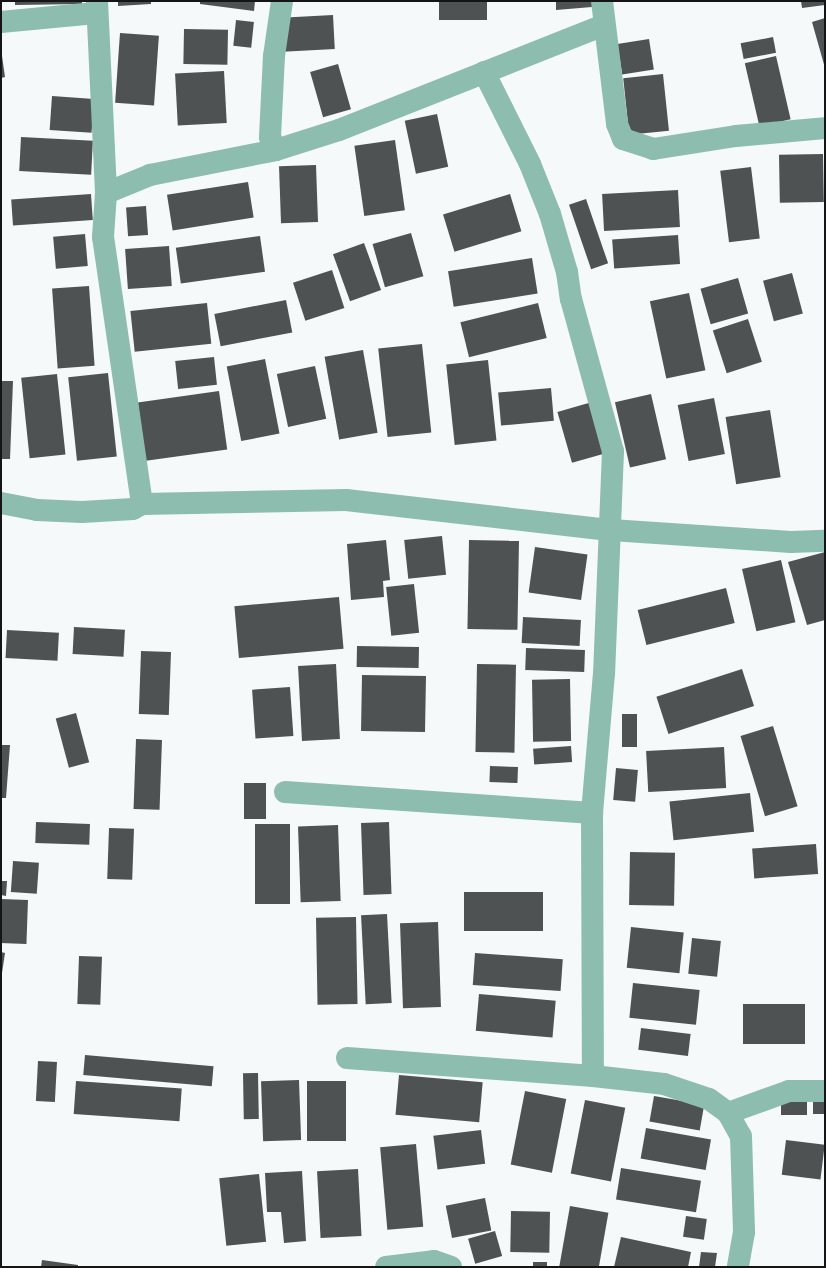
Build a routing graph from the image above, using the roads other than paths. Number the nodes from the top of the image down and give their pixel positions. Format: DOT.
graph roads {
  1 [pos="282,1"];
  2 [pos="602,1"];
  3 [pos="97,7"];
  4 [pos="1,22"];
  5 [pos="604,25"];
  6 [pos="484,72"];
  7 [pos="825,128"];
  8 [pos="276,150"];
  9 [pos="106,193"];
  10 [pos="1,503"];
  11 [pos="142,504"];
  12 [pos="611,530"];
  13 [pos="825,541"];
  14 [pos="285,792"];
  15 [pos="592,813"];
  16 [pos="347,1058"];
  17 [pos="593,1076"];
  18 [pos="825,1091"];
  19 [pos="728,1113"];
  20 [pos="386,1267"];
  21 [pos="451,1267"];
  22 [pos="738,1267"];
  1 -- 8 [label="street"];
  2 -- 5 [label="street"];
  3 -- 4 [label="street"];
  3 -- 9 [label="street"];
  5 -- 6 [label="street"];
  5 -- 7 [label="street"];
  6 -- 8 [label="street"];
  6 -- 12 [label="street"];
  8 -- 9 [label="street"];
  9 -- 11 [label="street"];
  10 -- 11 [label="street"];
  11 -- 12 [label="street"];
  12 -- 13 [label="street"];
  12 -- 15 [label="street"];
  14 -- 15 [label="street"];
  15 -- 17 [label="street"];
  16 -- 17 [label="street"];
  17 -- 19 [label="street"];
  18 -- 19 [label="street"];
  19 -- 22 [label="street"];
  20 -- 21 [label="street"];
}
